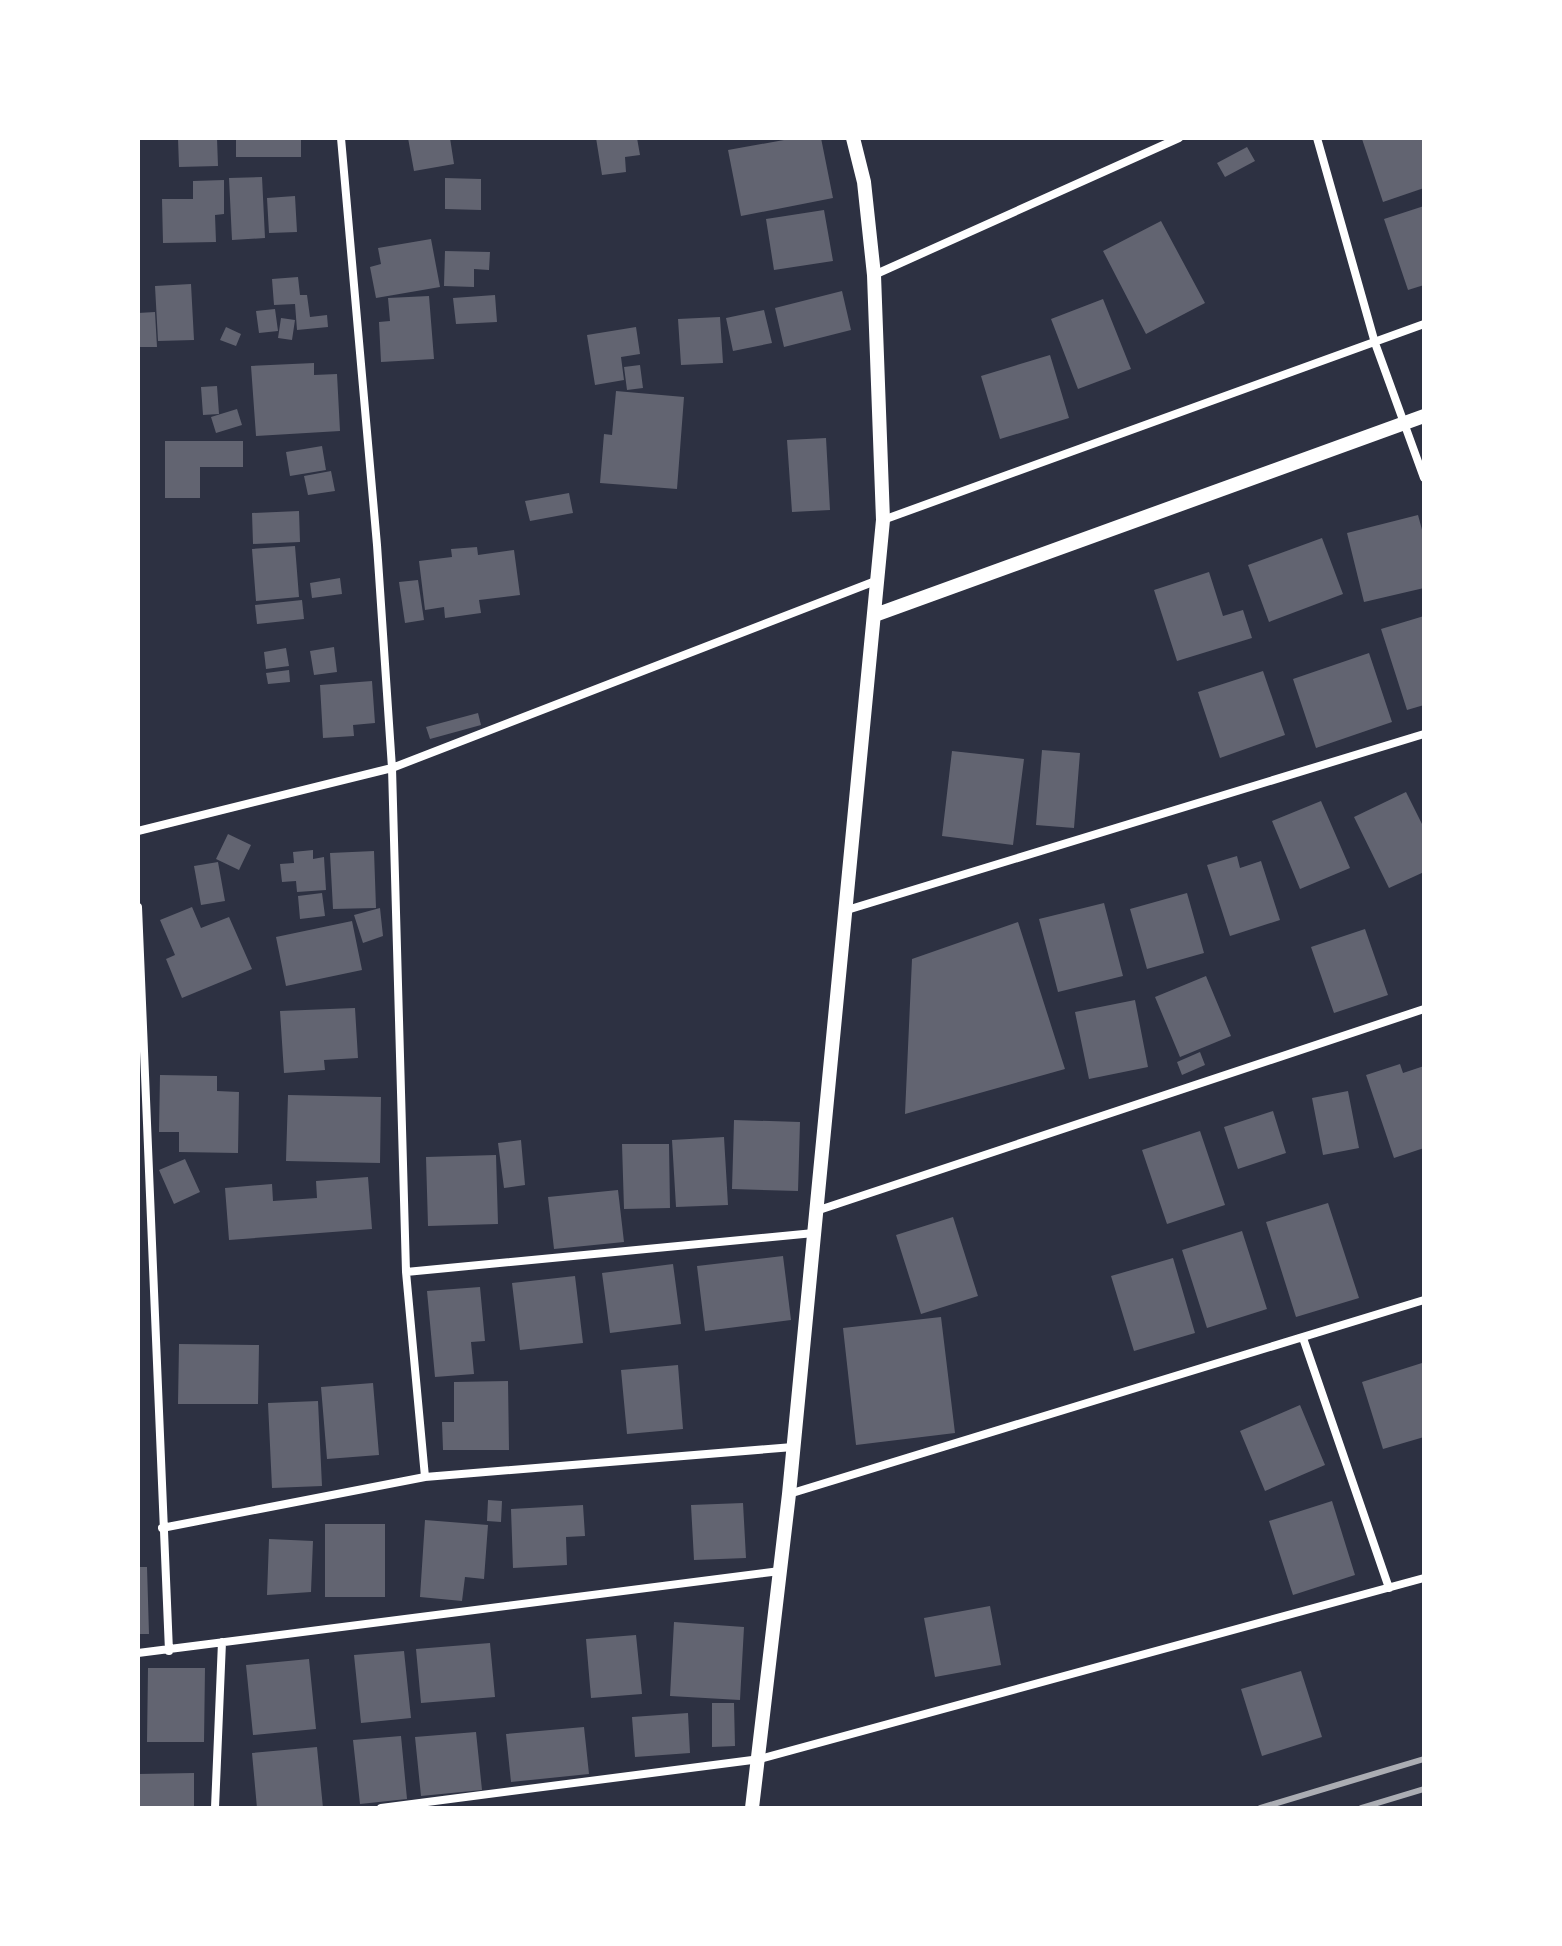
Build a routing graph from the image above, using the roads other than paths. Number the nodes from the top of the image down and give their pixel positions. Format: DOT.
graph roads {
  1 [pos="341,138"];
  2 [pos="853,138"];
  3 [pos="1179,138"];
  4 [pos="1317,138"];
  5 [pos="874,275"];
  6 [pos="1424,324"];
  7 [pos="1375,343"];
  8 [pos="1424,416"];
  9 [pos="1402,423"];
  10 [pos="1424,478"];
  11 [pos="883,520"];
  12 [pos="879,580"];
  13 [pos="875,615"];
  14 [pos="1424,734"];
  15 [pos="392,768"];
  16 [pos="138,831"];
  17 [pos="138,907"];
  18 [pos="847,910"];
  19 [pos="1424,1009"];
  20 [pos="816,1211"];
  21 [pos="814,1233"];
  22 [pos="406,1272"];
  23 [pos="1424,1300"];
  24 [pos="1303,1338"];
  25 [pos="793,1447"];
  26 [pos="425,1477"];
  27 [pos="789,1494"];
  28 [pos="162,1528"];
  29 [pos="780,1571"];
  30 [pos="1424,1578"];
  31 [pos="1389,1588"];
  32 [pos="222,1642"];
  33 [pos="169,1651"];
  34 [pos="138,1653"];
  35 [pos="760,1759"];
  36 [pos="215,1808"];
  37 [pos="381,1808"];
  38 [pos="752,1808"];
  1 -- 15 [label="street"];
  2 -- 5 [label="street"];
  3 -- 5 [label="street"];
  4 -- 7 [label="street"];
  5 -- 11 [label="street"];
  6 -- 7 [label="street"];
  7 -- 9 [label="street"];
  7 -- 11 [label="street"];
  8 -- 9 [label="street"];
  9 -- 10 [label="street"];
  9 -- 13 [label="street"];
  11 -- 12 [label="street"];
  12 -- 13 [label="street"];
  12 -- 15 [label="street"];
  13 -- 18 [label="street"];
  14 -- 18 [label="street"];
  15 -- 16 [label="street"];
  15 -- 22 [label="street"];
  17 -- 28 [label="street"];
  18 -- 20 [label="street"];
  19 -- 20 [label="street"];
  20 -- 21 [label="street"];
  21 -- 22 [label="street"];
  21 -- 25 [label="street"];
  22 -- 26 [label="street"];
  23 -- 24 [label="street"];
  24 -- 27 [label="street"];
  24 -- 31 [label="street"];
  25 -- 26 [label="street"];
  25 -- 27 [label="street"];
  26 -- 28 [label="street"];
  27 -- 29 [label="street"];
  28 -- 33 [label="street"];
  29 -- 32 [label="street"];
  29 -- 35 [label="street"];
  30 -- 31 [label="street"];
  31 -- 35 [label="street"];
  32 -- 33 [label="street"];
  32 -- 36 [label="street"];
  33 -- 34 [label="street"];
  35 -- 37 [label="street"];
  35 -- 38 [label="street"];
}
